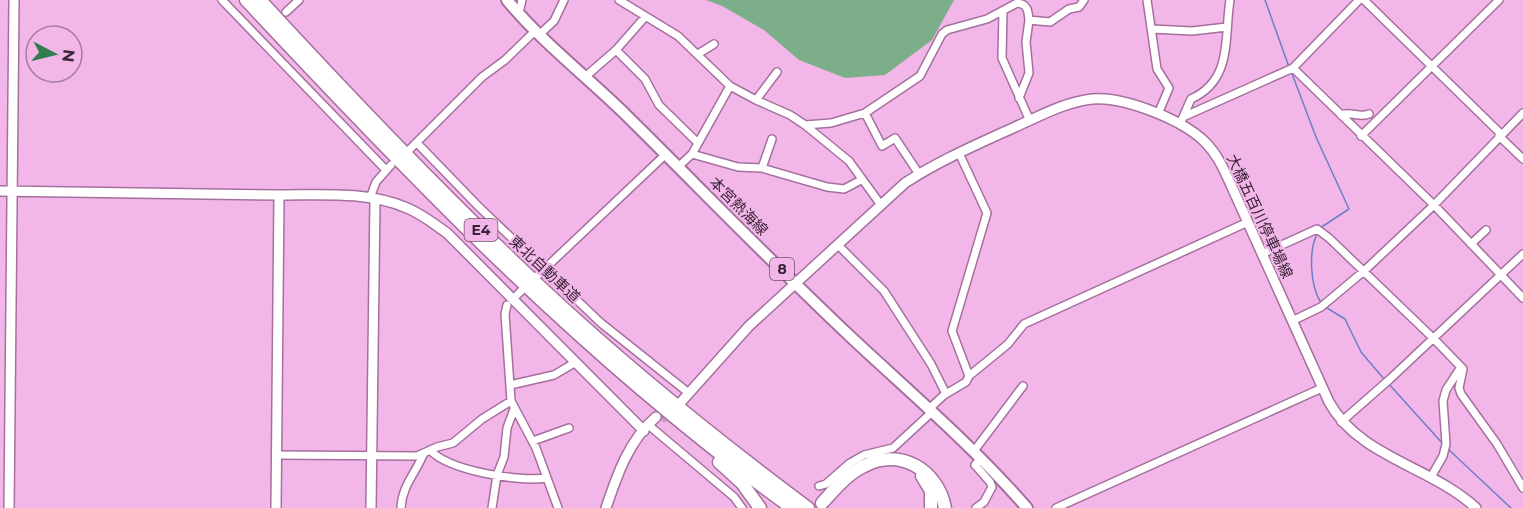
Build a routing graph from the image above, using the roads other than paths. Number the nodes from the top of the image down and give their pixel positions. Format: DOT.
graph roads {
  1 [pos="14,0"];
  2 [pos="246,0"];
  3 [pos="260,0"];
  4 [pos="299,0"];
  5 [pos="507,0"];
  6 [pos="522,0"];
  7 [pos="564,0"];
  8 [pos="619,0"];
  9 [pos="1084,0"];
  10 [pos="1147,0"];
  11 [pos="1230,0"];
  12 [pos="1359,0"];
  13 [pos="1364,0"];
  14 [pos="1499,0"];
  15 [pos="226,2"];
  16 [pos="1003,11"];
  17 [pos="286,12"];
  18 [pos="519,13"];
  19 [pos="645,17"];
  20 [pos="1029,20"];
  21 [pos="1227,27"];
  22 [pos="1152,29"];
  23 [pos="538,32"];
  24 [pos="714,44"];
  25 [pos="616,50"];
  26 [pos="698,54"];
  27 [pos="1293,68"];
  28 [pos="1432,68"];
  29 [pos="777,72"];
  30 [pos="585,77"];
  31 [pos="730,86"];
  32 [pos="1019,98"];
  33 [pos="756,100"];
  34 [pos="865,113"];
  35 [pos="1523,113"];
  36 [pos="1158,114"];
  37 [pos="1369,114"];
  38 [pos="1341,115"];
  39 [pos="1030,121"];
  40 [pos="1181,121"];
  41 [pos="805,125"];
  42 [pos="1500,135"];
  43 [pos="1361,136"];
  44 [pos="772,139"];
  45 [pos="417,142"];
  46 [pos="698,143"];
  47 [pos="410,149"];
  48 [pos="959,153"];
  49 [pos="666,154"];
  50 [pos="692,154"];
  51 [pos="1523,159"];
  52 [pos="679,166"];
  53 [pos="762,168"];
  54 [pos="919,174"];
  55 [pos="861,180"];
  56 [pos="0,191"];
  57 [pos="13,191"];
  58 [pos="279,195"];
  59 [pos="373,199"];
  60 [pos="881,205"];
  61 [pos="1434,205"];
  62 [pos="1248,222"];
  63 [pos="1486,230"];
  64 [pos="1471,244"];
  65 [pos="838,245"];
  66 [pos="1262,254"];
  67 [pos="1523,254"];
  68 [pos="545,268"];
  69 [pos="1364,271"];
  70 [pos="1501,275"];
  71 [pos="537,276"];
  72 [pos="795,284"];
  73 [pos="1523,298"];
  74 [pos="507,305"];
  75 [pos="1292,321"];
  76 [pos="1434,339"];
  77 [pos="723,354"];
  78 [pos="576,362"];
  79 [pos="1461,367"];
  80 [pos="969,376"];
  81 [pos="629,379"];
  82 [pos="510,385"];
  83 [pos="1023,386"];
  84 [pos="1322,388"];
  85 [pos="685,390"];
  86 [pos="946,394"];
  87 [pos="512,401"];
  88 [pos="514,409"];
  89 [pos="931,410"];
  90 [pos="658,419"];
  91 [pos="1341,422"];
  92 [pos="569,428"];
  93 [pos="648,429"];
  94 [pos="533,441"];
  95 [pos="719,441"];
  96 [pos="430,450"];
  97 [pos="276,455"];
  98 [pos="423,455"];
  99 [pos="977,455"];
  100 [pos="372,456"];
  101 [pos="5,473"];
  102 [pos="497,475"];
  103 [pos="1431,477"];
  104 [pos="547,478"];
  105 [pos="819,486"];
  106 [pos="1523,488"];
  107 [pos="824,506"];
  108 [pos="9,508"];
  109 [pos="276,508"];
  110 [pos="371,508"];
  111 [pos="401,508"];
  112 [pos="492,508"];
  113 [pos="558,508"];
  114 [pos="606,508"];
  115 [pos="742,508"];
  116 [pos="760,508"];
  117 [pos="792,508"];
  118 [pos="808,508"];
  119 [pos="931,508"];
  120 [pos="945,508"];
  121 [pos="976,508"];
  122 [pos="1027,508"];
  123 [pos="1056,508"];
  124 [pos="1476,508"];
  1 -- 57 [label="street"];
  2 -- 81 [label="highway, 東北自動車道 / E4"];
  3 -- 95 [label="highway, 東北自動車道 / E4"];
  4 -- 17 [label="street"];
  5 -- 18 [label="main road, 本宮熱海線 / 8"];
  6 -- 18 [label="street"];
  7 -- 23 [label="street"];
  8 -- 19 [label="street"];
  9 -- 20 [label="street"];
  10 -- 22 [label="street"];
  11 -- 21 [label="street"];
  12 -- 27 [label="street"];
  13 -- 28 [label="street"];
  14 -- 28 [label="street"];
  15 -- 59 [label="street"];
  16 -- 20 [label="street"];
  16 -- 32 [label="street"];
  16 -- 34 [label="street"];
  18 -- 23 [label="main road, 本宮熱海線 / 8"];
  19 -- 25 [label="street"];
  19 -- 26 [label="street"];
  20 -- 32 [label="street"];
  21 -- 22 [label="street"];
  21 -- 40 [label="street"];
  22 -- 36 [label="street"];
  23 -- 30 [label="main road, 本宮熱海線 / 8"];
  23 -- 45 [label="street"];
  24 -- 26 [label="street"];
  25 -- 30 [label="street"];
  25 -- 46 [label="street"];
  26 -- 31 [label="street"];
  27 -- 38 [label="street"];
  27 -- 40 [label="street"];
  28 -- 42 [label="street"];
  28 -- 43 [label="street"];
  29 -- 33 [label="street"];
  30 -- 49 [label="main road, 本宮熱海線 / 8"];
  31 -- 33 [label="street"];
  31 -- 46 [label="street"];
  32 -- 39 [label="street"];
  33 -- 41 [label="street"];
  34 -- 41 [label="street"];
  34 -- 54 [label="street"];
  35 -- 42 [label="street"];
  36 -- 39 [label="street, 大橋五百川停車場線"];
  36 -- 40 [label="street, 大橋五百川停車場線"];
  37 -- 38 [label="street"];
  38 -- 43 [label="street"];
  39 -- 48 [label="street, 大橋五百川停車場線"];
  40 -- 62 [label="street, 大橋五百川停車場線"];
  41 -- 55 [label="street"];
  42 -- 51 [label="street"];
  42 -- 61 [label="street"];
  43 -- 61 [label="street"];
  44 -- 53 [label="street"];
  45 -- 47 [label="street"];
  45 -- 68 [label="street"];
  46 -- 50 [label="street"];
  48 -- 54 [label="street, 大橋五百川停車場線"];
  48 -- 80 [label="street"];
  49 -- 52 [label="main road, 本宮熱海線 / 8"];
  49 -- 68 [label="street"];
  50 -- 52 [label="street"];
  50 -- 53 [label="street"];
  52 -- 72 [label="main road, 本宮熱海線 / 8"];
  53 -- 55 [label="street"];
  54 -- 60 [label="street, 大橋五百川停車場線"];
  55 -- 60 [label="street"];
  56 -- 57 [label="street"];
  57 -- 58 [label="street"];
  57 -- 101 [label="street"];
  58 -- 59 [label="street"];
  58 -- 97 [label="street"];
  59 -- 78 [label="street"];
  59 -- 100 [label="street"];
  60 -- 65 [label="street, 大橋五百川停車場線"];
  61 -- 64 [label="street"];
  61 -- 69 [label="street"];
  62 -- 66 [label="street, 大橋五百川停車場線"];
  62 -- 80 [label="street"];
  63 -- 64 [label="street"];
  64 -- 70 [label="street"];
  65 -- 72 [label="street, 大橋五百川停車場線"];
  65 -- 86 [label="street"];
  66 -- 69 [label="street"];
  66 -- 75 [label="street, 大橋五百川停車場線"];
  67 -- 70 [label="street"];
  68 -- 71 [label="street"];
  68 -- 85 [label="street"];
  69 -- 75 [label="street"];
  69 -- 76 [label="street"];
  70 -- 73 [label="street"];
  70 -- 76 [label="street"];
  72 -- 77 [label="street, 大橋五百川停車場線"];
  72 -- 89 [label="main road, 本宮熱海線 / 8"];
  74 -- 82 [label="street"];
  75 -- 84 [label="street, 大橋五百川停車場線"];
  76 -- 79 [label="street"];
  76 -- 91 [label="street"];
  77 -- 85 [label="street, 大橋五百川停車場線"];
  77 -- 85 [label="street, 大橋五百川停車場線"];
  78 -- 82 [label="street"];
  78 -- 93 [label="street"];
  79 -- 103 [label="street"];
  79 -- 106 [label="street"];
  80 -- 86 [label="street"];
  81 -- 116 [label="highway"];
  81 -- 117 [label="highway, 東北自動車道 / E4"];
  82 -- 87 [label="street"];
  83 -- 99 [label="street"];
  84 -- 91 [label="street, 大橋五百川停車場線"];
  84 -- 123 [label="street"];
  86 -- 89 [label="street"];
  87 -- 88 [label="street"];
  87 -- 96 [label="street"];
  88 -- 94 [label="street"];
  88 -- 102 [label="street"];
  89 -- 99 [label="main road, 本宮熱海線 / 8"];
  89 -- 105 [label="street"];
  90 -- 93 [label="street"];
  91 -- 103 [label="street, 大橋五百川停車場線"];
  92 -- 94 [label="street"];
  93 -- 114 [label="street"];
  93 -- 115 [label="street"];
  94 -- 104 [label="street"];
  95 -- 107 [label="highway"];
  95 -- 118 [label="highway, 東北自動車道 / E4"];
  96 -- 98 [label="street"];
  96 -- 102 [label="street"];
  97 -- 100 [label="street"];
  97 -- 109 [label="street"];
  98 -- 100 [label="street"];
  98 -- 111 [label="street"];
  99 -- 121 [label="street"];
  99 -- 122 [label="main road, 本宮熱海線 / 8"];
  100 -- 110 [label="street"];
  101 -- 108 [label="street"];
  102 -- 104 [label="street"];
  102 -- 112 [label="street"];
  103 -- 124 [label="street, 大橋五百川停車場線"];
  104 -- 113 [label="street"];
  107 -- 119 [label="highway"];
  107 -- 120 [label="highway"];
}
